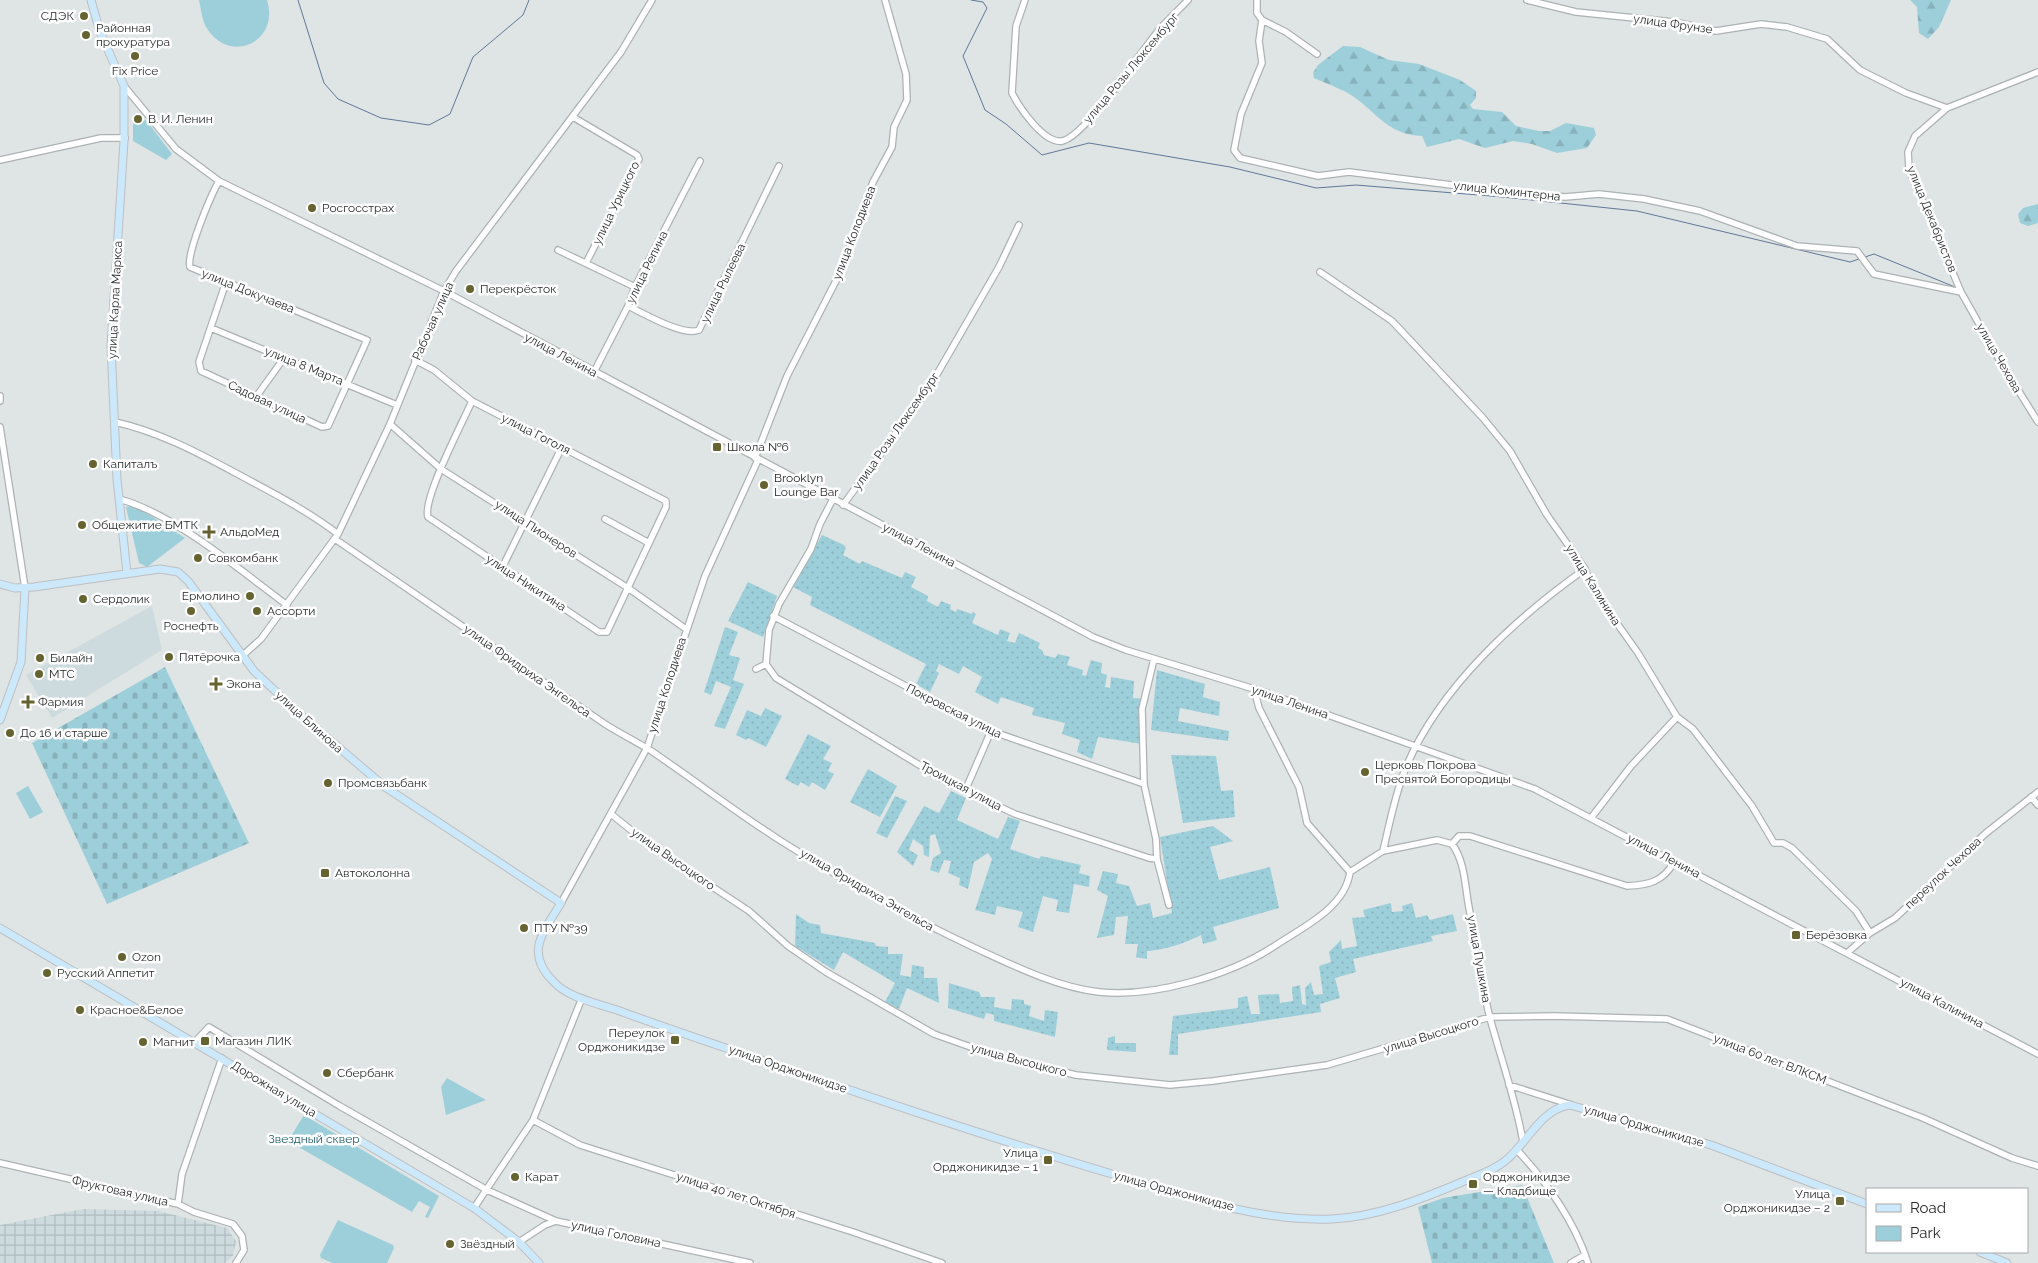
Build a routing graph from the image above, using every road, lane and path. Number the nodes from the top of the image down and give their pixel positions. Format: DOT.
graph roads {
  1 [pos="91,0"];
  2 [pos="652,0"];
  3 [pos="885,0"];
  4 [pos="1025,0"];
  5 [pos="1188,0"];
  6 [pos="1257,0"];
  7 [pos="1527,0"];
  8 [pos="1262,20"];
  9 [pos="1317,54"];
  10 [pos="2038,72"];
  11 [pos="124,86"];
  12 [pos="1947,108"];
  13 [pos="573,117"];
  14 [pos="124,138"];
  15 [pos="0,160"];
  16 [pos="700,161"];
  17 [pos="779,166"];
  18 [pos="218,181"];
  19 [pos="1019,225"];
  20 [pos="558,250"];
  21 [pos="586,263"];
  22 [pos="1320,272"];
  23 [pos="226,282"];
  24 [pos="635,287"];
  25 [pos="444,291"];
  26 [pos="1961,292"];
  27 [pos="628,306"];
  28 [pos="211,328"];
  29 [pos="363,337"];
  30 [pos="284,358"];
  31 [pos="415,360"];
  32 [pos="594,372"];
  33 [pos="348,384"];
  34 [pos="0,396"];
  35 [pos="256,397"];
  36 [pos="0,401"];
  37 [pos="472,402"];
  38 [pos="397,405"];
  39 [pos="115,422"];
  40 [pos="2038,422"];
  41 [pos="390,424"];
  42 [pos="0,427"];
  43 [pos="562,447"];
  44 [pos="757,459"];
  45 [pos="441,469"];
  46 [pos="119,499"];
  47 [pos="664,499"];
  48 [pos="833,500"];
  49 [pos="843,504"];
  50 [pos="605,519"];
  51 [pos="526,522"];
  52 [pos="336,536"];
  53 [pos="649,543"];
  54 [pos="502,568"];
  55 [pos="1585,569"];
  56 [pos="127,573"];
  57 [pos="0,584"];
  58 [pos="25,588"];
  59 [pos="628,588"];
  60 [pos="287,606"];
  61 [pos="773,616"];
  62 [pos="686,629"];
  63 [pos="242,656"];
  64 [pos="1154,659"];
  65 [pos="766,664"];
  66 [pos="756,669"];
  67 [pos="1254,689"];
  68 [pos="1677,716"];
  69 [pos="0,720"];
  70 [pos="991,732"];
  71 [pos="1417,746"];
  72 [pos="647,748"];
  73 [pos="1144,784"];
  74 [pos="965,791"];
  75 [pos="2038,792"];
  76 [pos="2031,797"];
  77 [pos="2038,805"];
  78 [pos="611,814"];
  79 [pos="1591,818"];
  80 [pos="1452,844"];
  81 [pos="1383,851"];
  82 [pos="1157,858"];
  83 [pos="1674,862"];
  84 [pos="1350,872"];
  85 [pos="561,903"];
  86 [pos="1169,904"];
  87 [pos="0,928"];
  88 [pos="1870,933"];
  89 [pos="1847,952"];
  90 [pos="582,998"];
  91 [pos="1490,1017"];
  92 [pos="195,1042"];
  93 [pos="2038,1054"];
  94 [pos="222,1058"];
  95 [pos="1510,1085"];
  96 [pos="1582,1108"];
  97 [pos="533,1120"];
  98 [pos="1523,1142"];
  99 [pos="1517,1150"];
  100 [pos="0,1163"];
  101 [pos="2038,1166"];
  102 [pos="487,1190"];
  103 [pos="178,1204"];
  104 [pos="1866,1204"];
  105 [pos="474,1208"];
  106 [pos="556,1220"];
  107 [pos="519,1242"];
  108 [pos="1982,1253"];
  109 [pos="1585,1255"];
  110 [pos="236,1263"];
  111 [pos="538,1263"];
  112 [pos="750,1263"];
  113 [pos="942,1263"];
  114 [pos="1571,1263"];
  115 [pos="1588,1263"];
  116 [pos="2007,1263"];
  1 -- 11 [label="main road, улица Ленина"];
  2 -- 13 [label="street, Рабочая улица"];
  3 -- 44 [label="street, улица Колодиева"];
  4 -- 5 [label="street, улица Розы Люксембург"];
  6 -- 8 [label="street"];
  7 -- 12 [label="street, улица Фрунзе"];
  8 -- 9 [label="street"];
  8 -- 26 [label="street, улица Коминтерна"];
  10 -- 12 [label="street, улица Декабристов"];
  11 -- 14 [label="main road, улица Карла Маркса"];
  11 -- 18 [label="street, улица Ленина"];
  12 -- 26 [label="street, улица Декабристов"];
  13 -- 21 [label="street, улица Урицкого"];
  13 -- 25 [label="street, Рабочая улица"];
  14 -- 15 [label="street"];
  14 -- 39 [label="main road, улица Карла Маркса"];
  16 -- 24 [label="street, улица Репина"];
  17 -- 27 [label="street, улица Рылеева"];
  18 -- 23 [label="street, улица Докучаева"];
  18 -- 25 [label="street, улица Ленина"];
  19 -- 49 [label="street, улица Розы Люксембург"];
  20 -- 21 [label="street"];
  21 -- 24 [label="street"];
  22 -- 55 [label="street, улица Калинина"];
  23 -- 28 [label="street, Садовая улица"];
  23 -- 29 [label="street, улица Докучаева"];
  24 -- 27 [label="street, улица Репина"];
  25 -- 31 [label="street, Рабочая улица"];
  25 -- 32 [label="street, улица Ленина"];
  26 -- 40 [label="street, улица Чехова"];
  27 -- 32 [label="street, улица Репина"];
  28 -- 30 [label="street, улица 8 Марта"];
  28 -- 35 [label="street, Садовая улица"];
  29 -- 33 [label="street, Садовая улица"];
  30 -- 33 [label="street, улица 8 Марта"];
  30 -- 35 [label="street"];
  31 -- 37 [label="street, улица Гоголя"];
  31 -- 38 [label="street, Рабочая улица"];
  32 -- 44 [label="street, улица Ленина"];
  33 -- 35 [label="street, Садовая улица"];
  33 -- 38 [label="street, улица 8 Марта"];
  34 -- 36 [label="street"];
  37 -- 43 [label="street, улица Гоголя"];
  37 -- 45 [label="street, улица Никитина"];
  38 -- 41 [label="street, Рабочая улица"];
  39 -- 46 [label="main road, улица Карла Маркса"];
  39 -- 52 [label="street, улица Фридриха Энгельса"];
  41 -- 45 [label="street, улица Пионеров"];
  41 -- 52 [label="street, Рабочая улица"];
  42 -- 58 [label="street"];
  43 -- 47 [label="street, улица Гоголя"];
  43 -- 51 [label="street"];
  44 -- 48 [label="street, улица Ленина"];
  44 -- 62 [label="street, улица Колодиева"];
  45 -- 51 [label="street, улица Пионеров"];
  45 -- 54 [label="street, улица Никитина"];
  46 -- 56 [label="main road, улица Карла Маркса"];
  46 -- 60 [label="street"];
  47 -- 53 [label="street, улица Никитина"];
  48 -- 49 [label="street, улица Ленина"];
  48 -- 61 [label="street"];
  49 -- 64 [label="street, улица Ленина"];
  50 -- 53 [label="street"];
  51 -- 54 [label="street"];
  51 -- 59 [label="street, улица Пионеров"];
  52 -- 60 [label="street, Рабочая улица"];
  52 -- 72 [label="street, улица Фридриха Энгельса"];
  53 -- 59 [label="street, улица Никитина"];
  54 -- 59 [label="street, улица Никитина"];
  55 -- 68 [label="street, улица Калинина"];
  55 -- 71 [label="street"];
  56 -- 58 [label="main road, улица Блинова"];
  56 -- 63 [label="main road, улица Блинова"];
  57 -- 58 [label="main road, улица Блинова"];
  58 -- 69 [label="main road"];
  59 -- 62 [label="street, улица Пионеров"];
  60 -- 63 [label="street, Рабочая улица"];
  61 -- 65 [label="street"];
  61 -- 70 [label="street, Покровская улица"];
  62 -- 72 [label="street, улица Колодиева"];
  63 -- 85 [label="main road, улица Блинова"];
  64 -- 67 [label="street, улица Ленина"];
  64 -- 73 [label="street"];
  65 -- 66 [label="street"];
  65 -- 74 [label="street, Троицкая улица"];
  67 -- 71 [label="street, улица Ленина"];
  67 -- 84 [label="street"];
  68 -- 79 [label="street"];
  68 -- 88 [label="street, улица Калинина"];
  70 -- 73 [label="street, Покровская улица"];
  70 -- 74 [label="street"];
  71 -- 79 [label="street, улица Ленина"];
  71 -- 81 [label="street"];
  72 -- 78 [label="street, улица Колодиева"];
  72 -- 84 [label="street, улица Фридриха Энгельса"];
  73 -- 82 [label="street"];
  74 -- 82 [label="street, Троицкая улица"];
  75 -- 76 [label="street, переулок Чехова"];
  76 -- 77 [label="street"];
  76 -- 88 [label="street, переулок Чехова"];
  78 -- 85 [label="street, улица Колодиева"];
  78 -- 91 [label="street, улица Высоцкого"];
  79 -- 83 [label="street, улица Ленина"];
  80 -- 81 [label="street"];
  80 -- 83 [label="street"];
  80 -- 91 [label="street, улица Пушкина"];
  81 -- 84 [label="street"];
  82 -- 86 [label="street"];
  83 -- 89 [label="street, улица Ленина"];
  85 -- 90 [label="main road, улица Орджоникидзе"];
  87 -- 92 [label="main road, Дорожная улица"];
  88 -- 89 [label="street, переулок Чехова"];
  89 -- 93 [label="street, улица Калинина"];
  90 -- 97 [label="street"];
  90 -- 99 [label="main road, улица Орджоникидзе"];
  91 -- 95 [label="street, улица Пушкина"];
  91 -- 101 [label="street, улица 60 лет ВЛКСМ"];
  92 -- 94 [label="main road, Дорожная улица"];
  92 -- 102 [label="street, улица Головина"];
  94 -- 103 [label="street, Фруктовая улица"];
  94 -- 105 [label="main road, Дорожная улица"];
  95 -- 96 [label="street"];
  95 -- 98 [label="street, улица Пушкина"];
  96 -- 98 [label="main road, улица Орджоникидзе"];
  96 -- 104 [label="main road, улица Орджоникидзе"];
  97 -- 102 [label="street"];
  97 -- 113 [label="street, улица 40 лет Октября"];
  98 -- 99 [label="main road, улица Орджоникидзе"];
  99 -- 109 [label="street"];
  100 -- 103 [label="street, Фруктовая улица"];
  102 -- 105 [label="street"];
  102 -- 106 [label="street, улица Головина"];
  103 -- 110 [label="street"];
  105 -- 107 [label="main road, Дорожная улица"];
  106 -- 107 [label="street"];
  106 -- 112 [label="street, улица Головина"];
  107 -- 111 [label="main road, Дорожная улица"];
  108 -- 116 [label="main road"];
  109 -- 114 [label="street"];
  109 -- 115 [label="street"];
}
